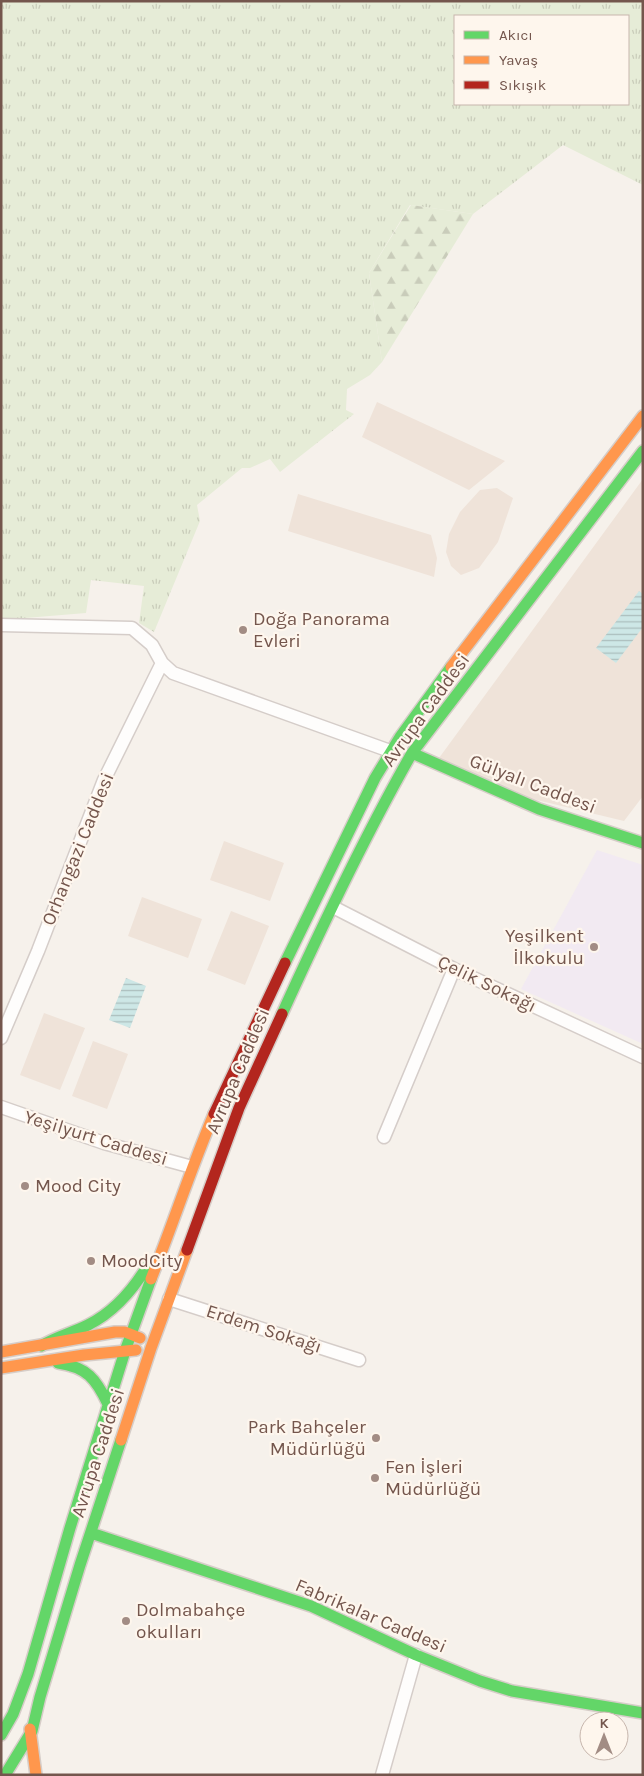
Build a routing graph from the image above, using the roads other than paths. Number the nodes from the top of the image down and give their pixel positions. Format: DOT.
graph roads {
  1 [pos="643,416"];
  2 [pos="643,451"];
  3 [pos="1,625"];
  4 [pos="162,663"];
  5 [pos="390,751"];
  6 [pos="412,753"];
  7 [pos="643,843"];
  8 [pos="333,906"];
  9 [pos="454,969"];
  10 [pos="1,1038"];
  11 [pos="643,1057"];
  12 [pos="1,1107"];
  13 [pos="384,1137"];
  14 [pos="192,1167"];
  15 [pos="169,1234"];
  16 [pos="169,1298"];
  17 [pos="131,1334"];
  18 [pos="41,1346"];
  19 [pos="152,1348"];
  20 [pos="125,1351"];
  21 [pos="1,1352"];
  22 [pos="359,1360"];
  23 [pos="43,1362"];
  24 [pos="1,1368"];
  25 [pos="108,1404"];
  26 [pos="90,1533"];
  27 [pos="416,1655"];
  28 [pos="643,1713"];
  29 [pos="13,1714"];
  30 [pos="32,1731"];
  31 [pos="1,1735"];
  32 [pos="6,1772"];
  33 [pos="36,1775"];
  34 [pos="382,1775"];
  1 -- 5 [label="main road, Avrupa Caddesi"];
  2 -- 6 [label="main road, Avrupa Caddesi"];
  3 -- 4 [label="street"];
  4 -- 5 [label="street"];
  4 -- 10 [label="street, Orhangazi Caddesi"];
  5 -- 14 [label="main road, Avrupa Caddesi"];
  6 -- 7 [label="main road, Gülyalı Caddesi"];
  6 -- 8 [label="main road, Avrupa Caddesi"];
  8 -- 9 [label="street, Çelik Sokağı"];
  8 -- 16 [label="main road, Avrupa Caddesi"];
  9 -- 11 [label="street, Çelik Sokağı"];
  9 -- 13 [label="street"];
  12 -- 14 [label="street, Yeşilyurt Caddesi"];
  14 -- 15 [label="main road, Avrupa Caddesi"];
  15 -- 17 [label="main road, Avrupa Caddesi"];
  15 -- 18 [label="main road"];
  16 -- 19 [label="main road, Avrupa Caddesi"];
  16 -- 22 [label="street, Erdem Sokağı"];
  17 -- 18 [label="main road"];
  17 -- 19 [label="main road"];
  17 -- 20 [label="main road, Avrupa Caddesi"];
  18 -- 21 [label="main road"];
  19 -- 20 [label="main road"];
  19 -- 26 [label="main road, Avrupa Caddesi"];
  20 -- 23 [label="main road"];
  20 -- 25 [label="main road, Avrupa Caddesi"];
  23 -- 24 [label="main road"];
  23 -- 25 [label="main road"];
  25 -- 29 [label="main road, Avrupa Caddesi"];
  26 -- 27 [label="main road, Fabrikalar Caddesi"];
  26 -- 30 [label="main road, Avrupa Caddesi"];
  27 -- 28 [label="main road, Fabrikalar Caddesi"];
  27 -- 34 [label="street"];
  29 -- 30 [label="main road"];
  29 -- 31 [label="main road, Avrupa Caddesi"];
  30 -- 32 [label="main road, Avrupa Caddesi"];
  30 -- 33 [label="main road"];
}
